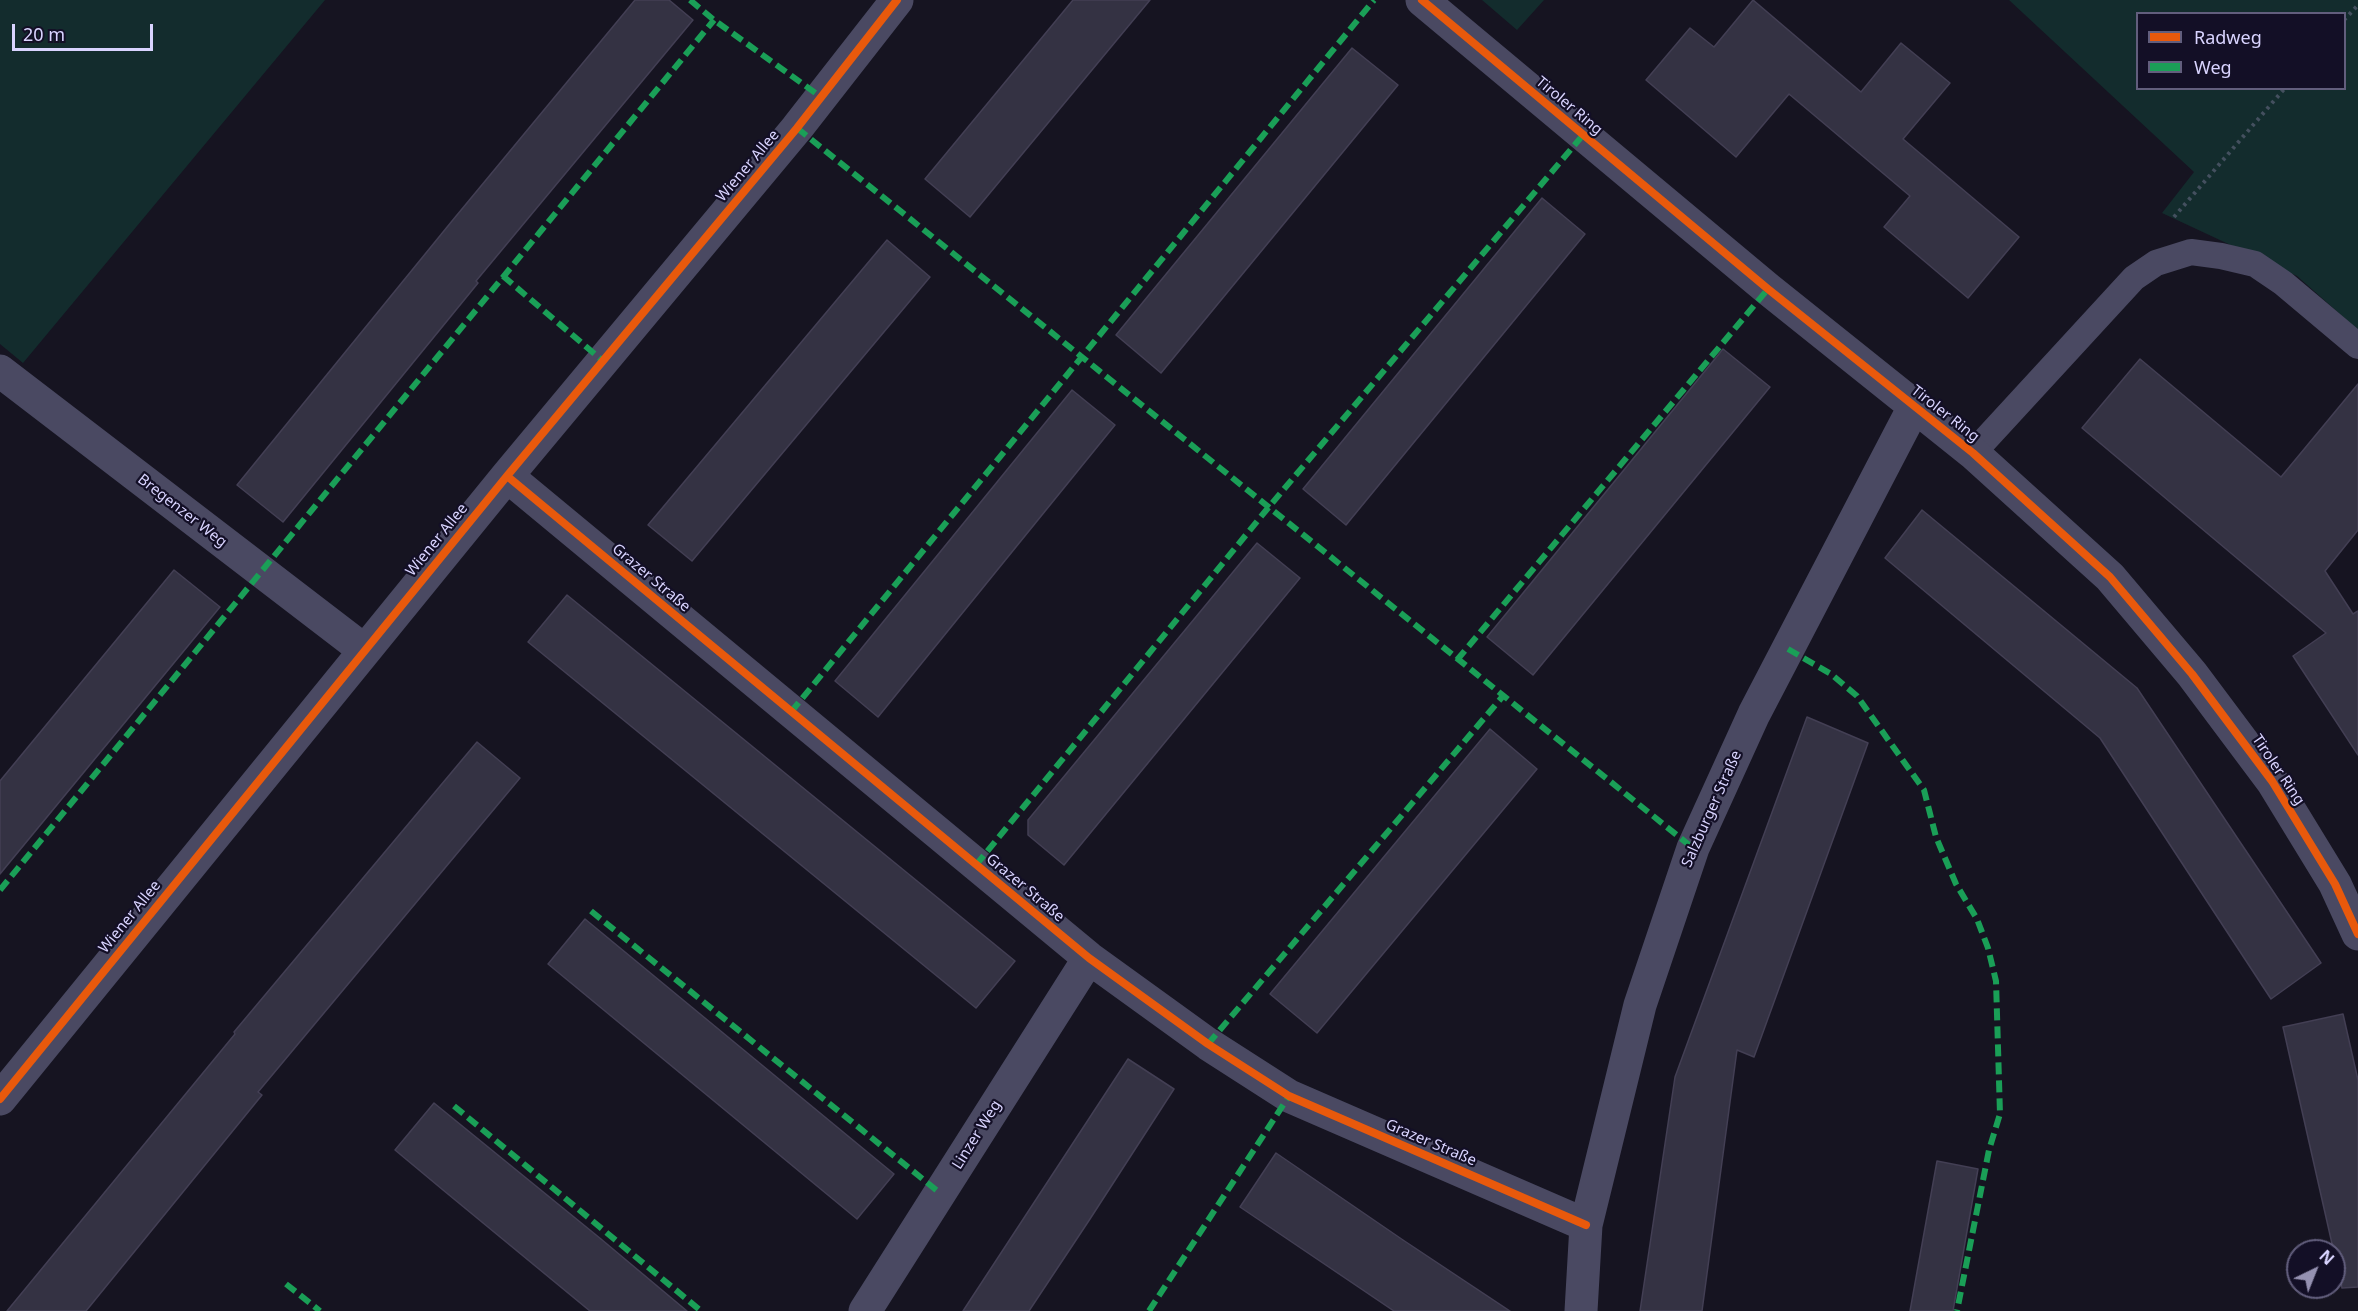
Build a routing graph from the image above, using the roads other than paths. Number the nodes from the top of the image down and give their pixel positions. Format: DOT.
graph roads {
  1 [pos="897,0"];
  2 [pos="1422,0"];
  3 [pos="2358,346"];
  4 [pos="0,371"];
  5 [pos="1914,407"];
  6 [pos="1973,453"];
  7 [pos="507,476"];
  8 [pos="364,650"];
  9 [pos="2358,934"];
  10 [pos="1089,958"];
  11 [pos="0,1099"];
  12 [pos="1586,1225"];
  13 [pos="865,1311"];
  14 [pos="1581,1311"];
  1 -- 7 [label="street, Wiener Allee"];
  2 -- 5 [label="street, Tiroler Ring"];
  3 -- 6 [label="lane"];
  4 -- 8 [label="street, Bregenzer Weg"];
  5 -- 6 [label="street, Tiroler Ring"];
  5 -- 12 [label="street, Salzburger Straße"];
  6 -- 9 [label="street, Tiroler Ring"];
  7 -- 8 [label="street, Wiener Allee"];
  7 -- 10 [label="street, Grazer Straße"];
  8 -- 11 [label="street, Wiener Allee"];
  10 -- 12 [label="street, Grazer Straße"];
  10 -- 13 [label="street, Linzer Weg"];
  12 -- 14 [label="street, Salzburger Straße"];
}
